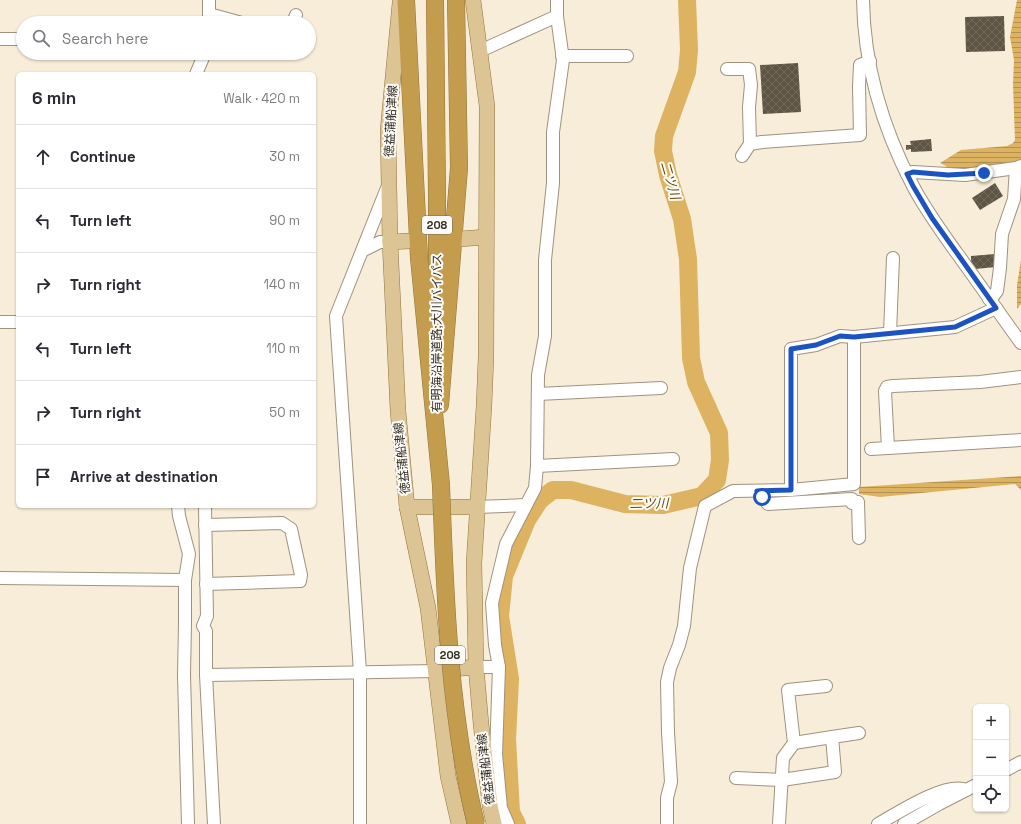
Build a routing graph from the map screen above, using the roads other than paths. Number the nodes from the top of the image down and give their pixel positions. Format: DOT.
graph roads {
  1 [pos="209,0"];
  2 [pos="400,0"];
  3 [pos="406,0"];
  4 [pos="435,0"];
  5 [pos="456,0"];
  6 [pos="473,0"];
  7 [pos="556,0"];
  8 [pos="863,0"];
  9 [pos="209,16"];
  10 [pos="557,16"];
  11 [pos="0,39"];
  12 [pos="16,39"];
  13 [pos="480,51"];
  14 [pos="562,56"];
  15 [pos="627,56"];
  16 [pos="202,60"];
  17 [pos="870,61"];
  18 [pos="727,69"];
  19 [pos="197,72"];
  20 [pos="750,144"];
  21 [pos="742,156"];
  22 [pos="1019,167"];
  23 [pos="907,174"];
  24 [pos="389,183"];
  25 [pos="486,237"];
  26 [pos="460,239"];
  27 [pos="409,241"];
  28 [pos="390,242"];
  29 [pos="364,250"];
  30 [pos="892,258"];
  31 [pos="993,304"];
  32 [pos="0,322"];
  33 [pos="16,322"];
  34 [pos="890,333"];
  35 [pos="854,337"];
  36 [pos="1021,344"];
  37 [pos="1021,377"];
  38 [pos="661,388"];
  39 [pos="538,394"];
  40 [pos="1021,440"];
  41 [pos="888,448"];
  42 [pos="871,449"];
  43 [pos="437,450"];
  44 [pos="674,459"];
  45 [pos="537,466"];
  46 [pos="438,485"];
  47 [pos="791,490"];
  48 [pos="757,491"];
  49 [pos="526,505"];
  50 [pos="407,507"];
  51 [pos="477,507"];
  52 [pos="178,508"];
  53 [pos="205,508"];
  54 [pos="205,525"];
  55 [pos="859,538"];
  56 [pos="0,578"];
  57 [pos="184,580"];
  58 [pos="206,584"];
  59 [pos="476,667"];
  60 [pos="499,667"];
  61 [pos="435,671"];
  62 [pos="360,672"];
  63 [pos="206,675"];
  64 [pos="826,686"];
  65 [pos="859,734"];
  66 [pos="832,737"];
  67 [pos="794,743"];
  68 [pos="1021,762"];
  69 [pos="1009,768"];
  70 [pos="736,778"];
  71 [pos="782,780"];
  72 [pos="971,788"];
  73 [pos="188,824"];
  74 [pos="214,824"];
  75 [pos="360,824"];
  76 [pos="461,824"];
  77 [pos="476,824"];
  78 [pos="494,824"];
  79 [pos="508,824"];
  80 [pos="667,824"];
  81 [pos="779,824"];
  82 [pos="878,824"];
  83 [pos="904,824"];
  1 -- 9 [label="street"];
  2 -- 24 [label="main road, 徳益蒲船津線"];
  3 -- 43 [label="highway"];
  4 -- 43 [label="highway, 有明海沿岸道路;大川バイパス / 208"];
  5 -- 43 [label="highway"];
  6 -- 13 [label="main road, 徳益蒲船津線"];
  7 -- 10 [label="street"];
  8 -- 17 [label="street"];
  10 -- 13 [label="street"];
  10 -- 14 [label="street"];
  11 -- 12 [label="street"];
  13 -- 25 [label="main road, 徳益蒲船津線"];
  14 -- 15 [label="street"];
  14 -- 39 [label="street"];
  16 -- 19 [label="street"];
  17 -- 20 [label="street"];
  17 -- 23 [label="street"];
  18 -- 20 [label="street"];
  20 -- 21 [label="street"];
  22 -- 23 [label="street"];
  22 -- 31 [label="street"];
  23 -- 31 [label="street"];
  24 -- 28 [label="main road, 徳益蒲船津線"];
  24 -- 29 [label="street"];
  25 -- 26 [label="main road"];
  25 -- 51 [label="main road, 徳益蒲船津線"];
  27 -- 28 [label="main road"];
  28 -- 29 [label="street"];
  28 -- 50 [label="main road, 徳益蒲船津線"];
  29 -- 62 [label="street"];
  30 -- 34 [label="street"];
  31 -- 34 [label="street"];
  31 -- 36 [label="street"];
  32 -- 33 [label="street"];
  34 -- 35 [label="street"];
  35 -- 47 [label="street"];
  35 -- 47 [label="street"];
  37 -- 41 [label="street"];
  38 -- 39 [label="street"];
  39 -- 45 [label="street"];
  40 -- 41 [label="street"];
  41 -- 42 [label="street"];
  43 -- 46 [label="highway, 有明海沿岸道路;大川バイパス / 208"];
  44 -- 45 [label="street"];
  45 -- 49 [label="street"];
  46 -- 76 [label="highway, 有明海沿岸道路;大川バイパス / 208"];
  46 -- 77 [label="highway, 有明海沿岸道路;大川バイパス / 208, bridge"];
  47 -- 48 [label="street"];
  48 -- 55 [label="street"];
  48 -- 80 [label="street"];
  49 -- 51 [label="street"];
  49 -- 60 [label="street"];
  50 -- 51 [label="main road"];
  50 -- 61 [label="main road, 徳益蒲船津線"];
  51 -- 59 [label="main road, 徳益蒲船津線"];
  52 -- 57 [label="street"];
  53 -- 54 [label="street"];
  54 -- 58 [label="street"];
  54 -- 58 [label="street"];
  56 -- 57 [label="street"];
  57 -- 73 [label="street"];
  58 -- 63 [label="street"];
  59 -- 60 [label="street"];
  59 -- 61 [label="main road"];
  59 -- 78 [label="main road, 徳益蒲船津線"];
  60 -- 79 [label="street"];
  61 -- 62 [label="street"];
  61 -- 76 [label="main road, 徳益蒲船津線"];
  62 -- 63 [label="street"];
  62 -- 75 [label="street"];
  63 -- 74 [label="street"];
  64 -- 67 [label="street"];
  65 -- 66 [label="street"];
  66 -- 67 [label="street"];
  66 -- 71 [label="street"];
  67 -- 71 [label="street"];
  68 -- 69 [label="street"];
  70 -- 71 [label="street"];
  71 -- 81 [label="street"];
  72 -- 82 [label="street"];
  72 -- 83 [label="street"];
}
